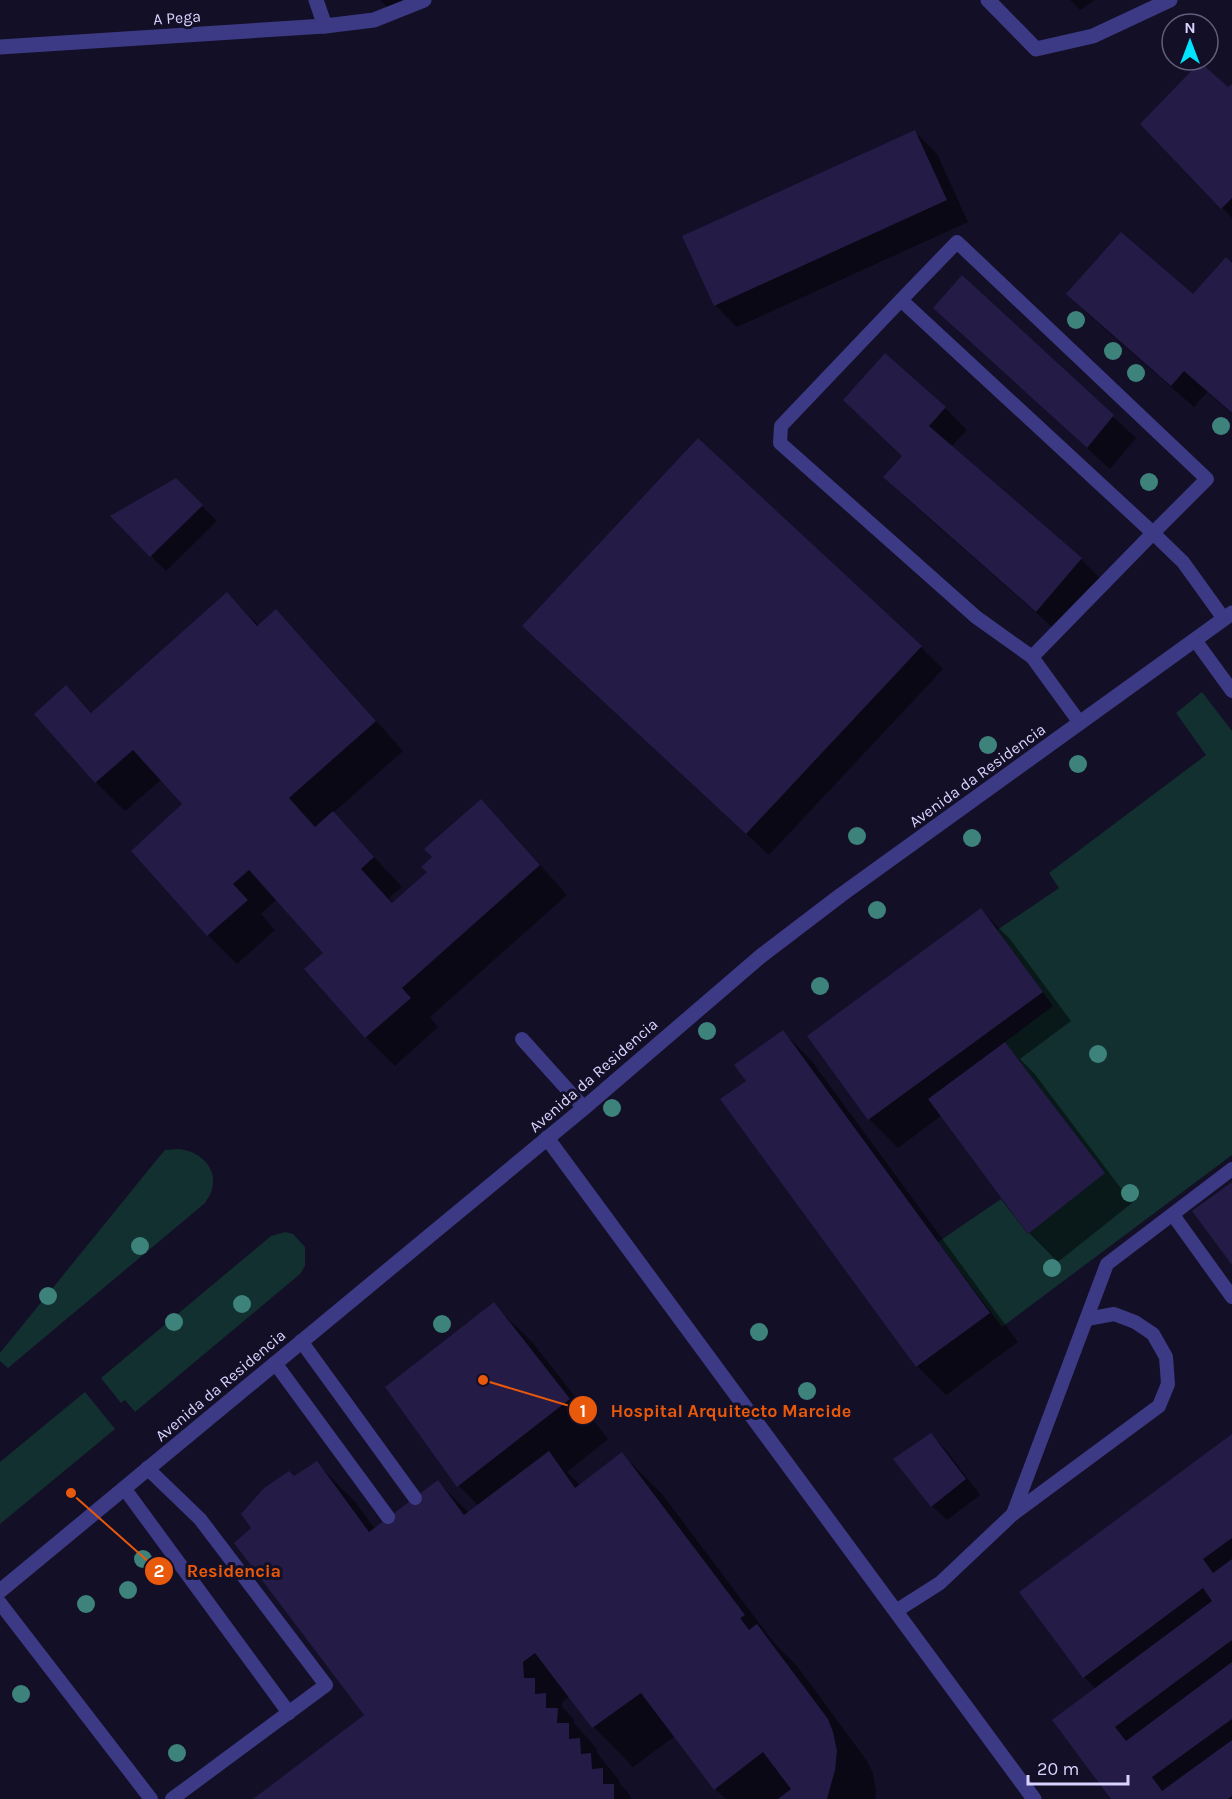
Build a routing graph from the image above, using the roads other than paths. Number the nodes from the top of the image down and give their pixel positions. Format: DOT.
graph roads {
  1 [pos="316,0"];
  2 [pos="424,0"];
  3 [pos="988,0"];
  4 [pos="1170,0"];
  5 [pos="325,26"];
  6 [pos="0,47"];
  7 [pos="901,300"];
  8 [pos="1153,533"];
  9 [pos="1228,616"];
  10 [pos="1195,640"];
  11 [pos="1032,657"];
  12 [pos="1232,691"];
  13 [pos="1080,723"];
  14 [pos="522,1039"];
  15 [pos="584,1108"];
  16 [pos="548,1138"];
  17 [pos="1232,1169"];
  18 [pos="1173,1215"];
  19 [pos="1232,1297"];
  20 [pos="1087,1319"];
  21 [pos="301,1341"];
  22 [pos="274,1363"];
  23 [pos="147,1468"];
  24 [pos="124,1488"];
  25 [pos="415,1498"];
  26 [pos="1013,1514"];
  27 [pos="388,1517"];
  28 [pos="0,1591"];
  29 [pos="0,1603"];
  30 [pos="896,1611"];
  31 [pos="289,1713"];
  32 [pos="151,1799"];
  33 [pos="172,1799"];
  34 [pos="1034,1799"];
  1 -- 5 [label="street"];
  2 -- 5 [label="street, A Pega"];
  3 -- 4 [label="street"];
  5 -- 6 [label="street, A Pega"];
  7 -- 8 [label="lane"];
  7 -- 8 [label="lane"];
  7 -- 11 [label="lane"];
  8 -- 9 [label="lane"];
  8 -- 11 [label="lane"];
  9 -- 10 [label="street, Avenida da Residencia"];
  10 -- 12 [label="lane"];
  10 -- 13 [label="street, Avenida da Residencia"];
  11 -- 13 [label="lane"];
  13 -- 15 [label="street, Avenida da Residencia"];
  14 -- 15 [label="lane"];
  15 -- 16 [label="street, Avenida da Residencia"];
  16 -- 21 [label="street, Avenida da Residencia"];
  16 -- 30 [label="street"];
  17 -- 18 [label="lane"];
  18 -- 19 [label="lane"];
  18 -- 20 [label="lane"];
  20 -- 26 [label="lane"];
  20 -- 26 [label="lane"];
  21 -- 22 [label="street, Avenida da Residencia"];
  21 -- 25 [label="lane"];
  22 -- 23 [label="street, Avenida da Residencia"];
  22 -- 27 [label="lane"];
  23 -- 24 [label="street, Avenida da Residencia"];
  23 -- 31 [label="lane"];
  24 -- 28 [label="street, Avenida da Residencia"];
  24 -- 31 [label="lane"];
  26 -- 30 [label="lane"];
  29 -- 32 [label="lane"];
  30 -- 34 [label="street"];
  31 -- 33 [label="lane"];
}
